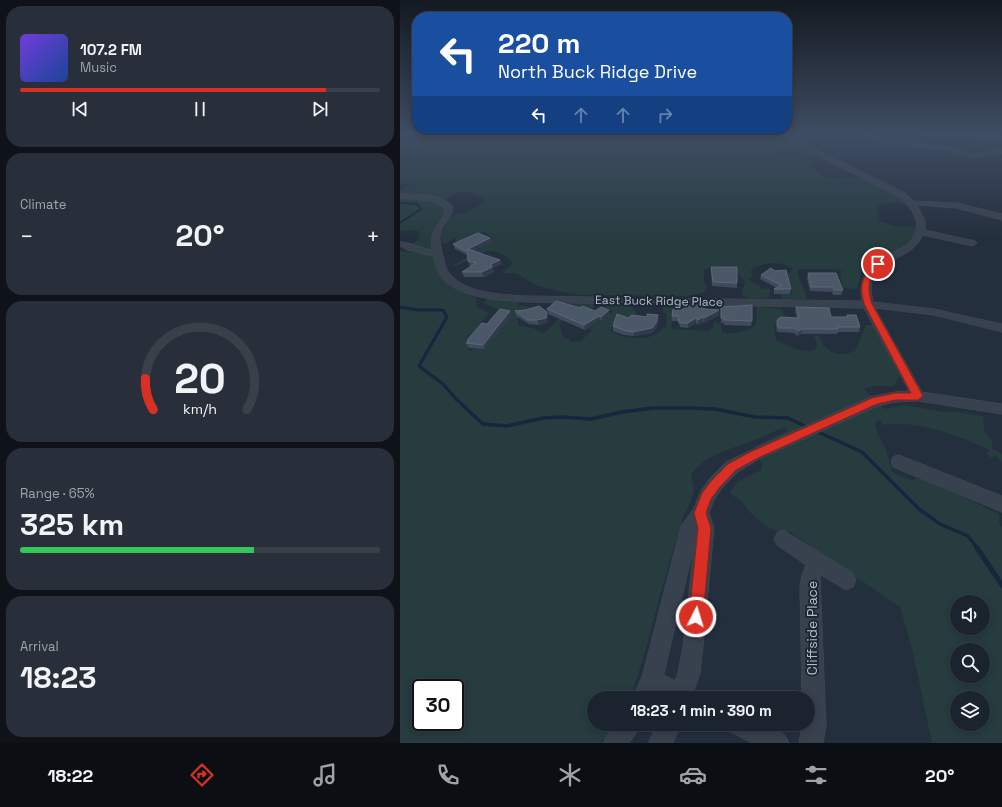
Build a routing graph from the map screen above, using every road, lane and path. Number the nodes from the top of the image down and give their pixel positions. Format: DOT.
graph roads {
  1 [pos="850,169"];
  2 [pos="400,196"];
  3 [pos="911,203"];
  4 [pos="1002,217"];
  5 [pos="921,232"];
  6 [pos="972,243"];
  7 [pos="404,244"];
  8 [pos="438,254"];
  9 [pos="868,304"];
  10 [pos="1002,328"];
  11 [pos="918,396"];
  12 [pos="1002,409"];
  13 [pos="899,462"];
  14 [pos="1002,504"];
  15 [pos="700,513"];
  16 [pos="783,539"];
  17 [pos="818,562"];
  18 [pos="846,580"];
  19 [pos="647,689"];
  20 [pos="684,691"];
  21 [pos="624,731"];
  22 [pos="666,731"];
  23 [pos="753,731"];
  24 [pos="616,743"];
  25 [pos="661,743"];
  26 [pos="778,743"];
  27 [pos="811,743"];
  1 -- 3 [label="street"];
  2 -- 8 [label="street, East Buck Ridge Place"];
  3 -- 4 [label="street"];
  3 -- 5 [label="street"];
  5 -- 6 [label="street"];
  5 -- 9 [label="street"];
  7 -- 8 [label="street"];
  8 -- 9 [label="street, East Buck Ridge Place"];
  9 -- 10 [label="street, East Buck Ridge Place"];
  9 -- 11 [label="street"];
  11 -- 12 [label="street"];
  11 -- 15 [label="street"];
  13 -- 14 [label="street"];
  15 -- 19 [label="street"];
  15 -- 20 [label="street"];
  16 -- 17 [label="street"];
  17 -- 18 [label="street"];
  17 -- 27 [label="street, Cliffside Place"];
  21 -- 24 [label="street"];
  22 -- 25 [label="street"];
  23 -- 26 [label="street"];
}
